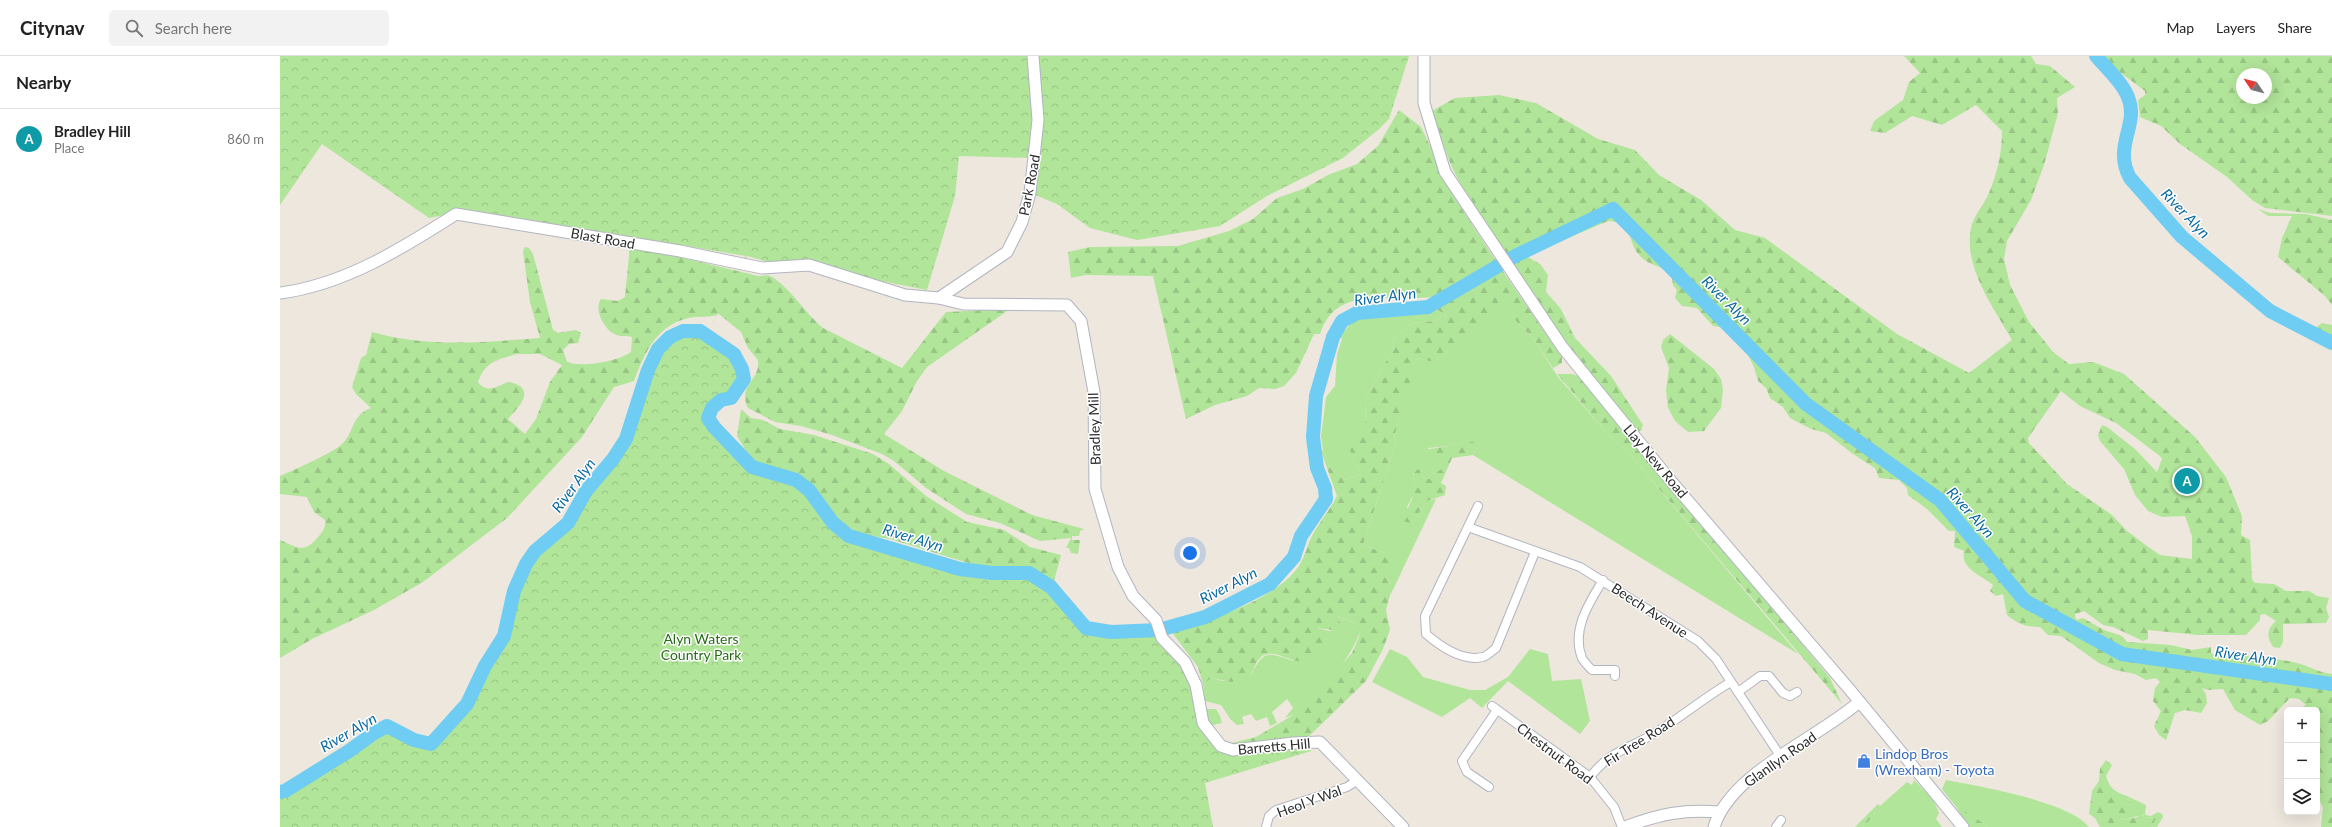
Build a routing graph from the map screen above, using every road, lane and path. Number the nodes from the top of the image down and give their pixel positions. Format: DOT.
graph roads {
  1 [pos="1034,56"];
  2 [pos="1424,56"];
  3 [pos="280,293"];
  4 [pos="939,298"];
  5 [pos="1478,506"];
  6 [pos="1468,527"];
  7 [pos="1535,552"];
  8 [pos="1603,580"];
  9 [pos="1185,662"];
  10 [pos="1615,670"];
  11 [pos="1732,682"];
  12 [pos="1738,692"];
  13 [pos="1797,692"];
  14 [pos="1859,702"];
  15 [pos="1780,757"];
  16 [pos="1590,776"];
  17 [pos="1358,780"];
  18 [pos="1488,784"];
  19 [pos="1720,812"];
  20 [pos="1781,820"];
  21 [pos="1266,827"];
  22 [pos="1403,827"];
  23 [pos="1624,827"];
  24 [pos="1714,827"];
  25 [pos="1776,827"];
  26 [pos="1963,827"];
  1 -- 4 [label="street, Park Road"];
  2 -- 14 [label="street, Llay New Road"];
  3 -- 4 [label="street, Blast Road"];
  4 -- 9 [label="street, Bradley Mill"];
  5 -- 6 [label="street"];
  6 -- 7 [label="street, Beech Avenue"];
  6 -- 7 [label="street"];
  7 -- 8 [label="street, Beech Avenue"];
  8 -- 10 [label="street"];
  8 -- 11 [label="street, Beech Avenue"];
  9 -- 17 [label="street, Barretts Hill"];
  11 -- 12 [label="street, Beech Avenue"];
  11 -- 16 [label="street, Fir Tree Road"];
  12 -- 13 [label="street"];
  12 -- 15 [label="street, Beech Avenue"];
  14 -- 15 [label="street, Glanllyn Road"];
  14 -- 26 [label="street, Llay New Road"];
  15 -- 19 [label="street, Glanllyn Road"];
  16 -- 18 [label="street, Chestnut Road"];
  16 -- 23 [label="street, Chestnut Road"];
  17 -- 21 [label="street, Heol Y Wal"];
  17 -- 22 [label="street"];
  19 -- 23 [label="street"];
  19 -- 24 [label="street, Glanllyn Road"];
  20 -- 25 [label="street"];
}
